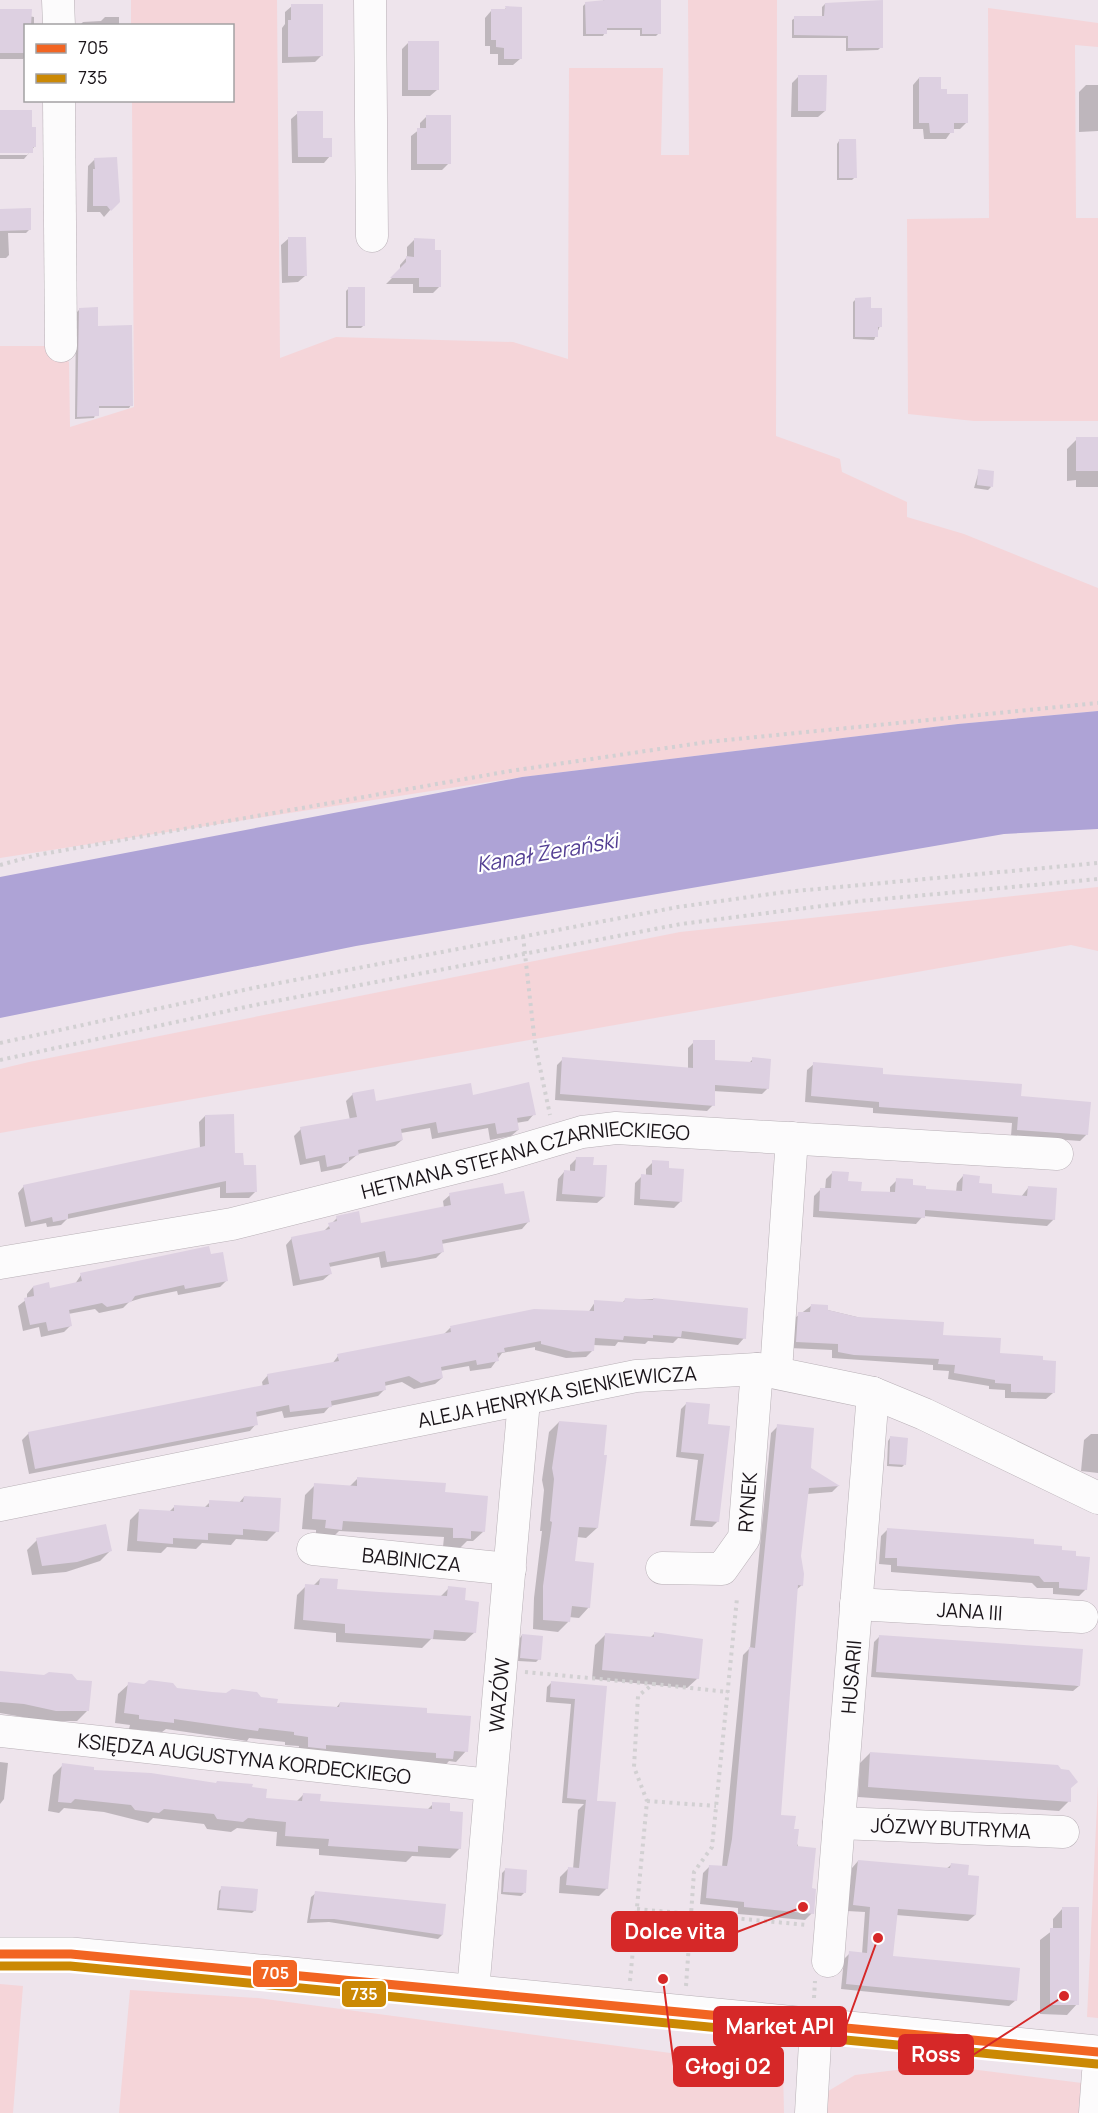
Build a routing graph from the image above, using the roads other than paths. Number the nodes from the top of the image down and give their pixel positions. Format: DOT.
graph roads {
  1 [pos="58,0"];
  2 [pos="370,0"];
  3 [pos="59,24"];
  4 [pos="59,102"];
  5 [pos="372,236"];
  6 [pos="61,346"];
  7 [pos="792,1138"];
  8 [pos="1058,1154"];
  9 [pos="0,1263"];
  10 [pos="767,1370"];
  11 [pos="873,1393"];
  12 [pos="524,1400"];
  13 [pos="1098,1498"];
  14 [pos="0,1505"];
  15 [pos="313,1549"];
  16 [pos="662,1568"];
  17 [pos="510,1569"];
  18 [pos="856,1604"];
  19 [pos="1082,1617"];
  20 [pos="0,1731"];
  21 [pos="490,1785"];
  22 [pos="839,1823"];
  23 [pos="1063,1832"];
  24 [pos="0,1954"];
  25 [pos="828,1961"];
  26 [pos="473,1991"];
  27 [pos="816,2025"];
  28 [pos="1098,2052"];
  29 [pos="1098,2073"];
  30 [pos="812,2113"];
  31 [pos="1095,2113"];
  1 -- 3 [label="street"];
  2 -- 5 [label="street"];
  4 -- 6 [label="street"];
  7 -- 8 [label="street, HETMANA STEFANA CZARNIECKIEGO"];
  7 -- 9 [label="street, HETMANA STEFANA CZARNIECKIEGO"];
  7 -- 10 [label="street"];
  10 -- 11 [label="street, ALEJA HENRYKA SIENKIEWICZA"];
  10 -- 12 [label="street, ALEJA HENRYKA SIENKIEWICZA"];
  10 -- 16 [label="street, RYNEK"];
  11 -- 13 [label="street, ALEJA HENRYKA SIENKIEWICZA"];
  11 -- 18 [label="street, HUSARII"];
  12 -- 14 [label="street, ALEJA HENRYKA SIENKIEWICZA"];
  12 -- 17 [label="street, WAZÓW"];
  15 -- 17 [label="street, BABINICZA"];
  17 -- 21 [label="street, WAZÓW"];
  18 -- 19 [label="street, JANA III"];
  18 -- 22 [label="street, HUSARII"];
  20 -- 21 [label="street, KSIĘDZA AUGUSTYNA KORDECKIEGO"];
  21 -- 26 [label="street, WAZÓW"];
  22 -- 23 [label="street, JÓZWY BUTRYMA"];
  22 -- 25 [label="street, HUSARII"];
  24 -- 26 [label="main road"];
  26 -- 27 [label="main road"];
  27 -- 28 [label="main road"];
  27 -- 30 [label="street"];
  29 -- 31 [label="street"];
}
